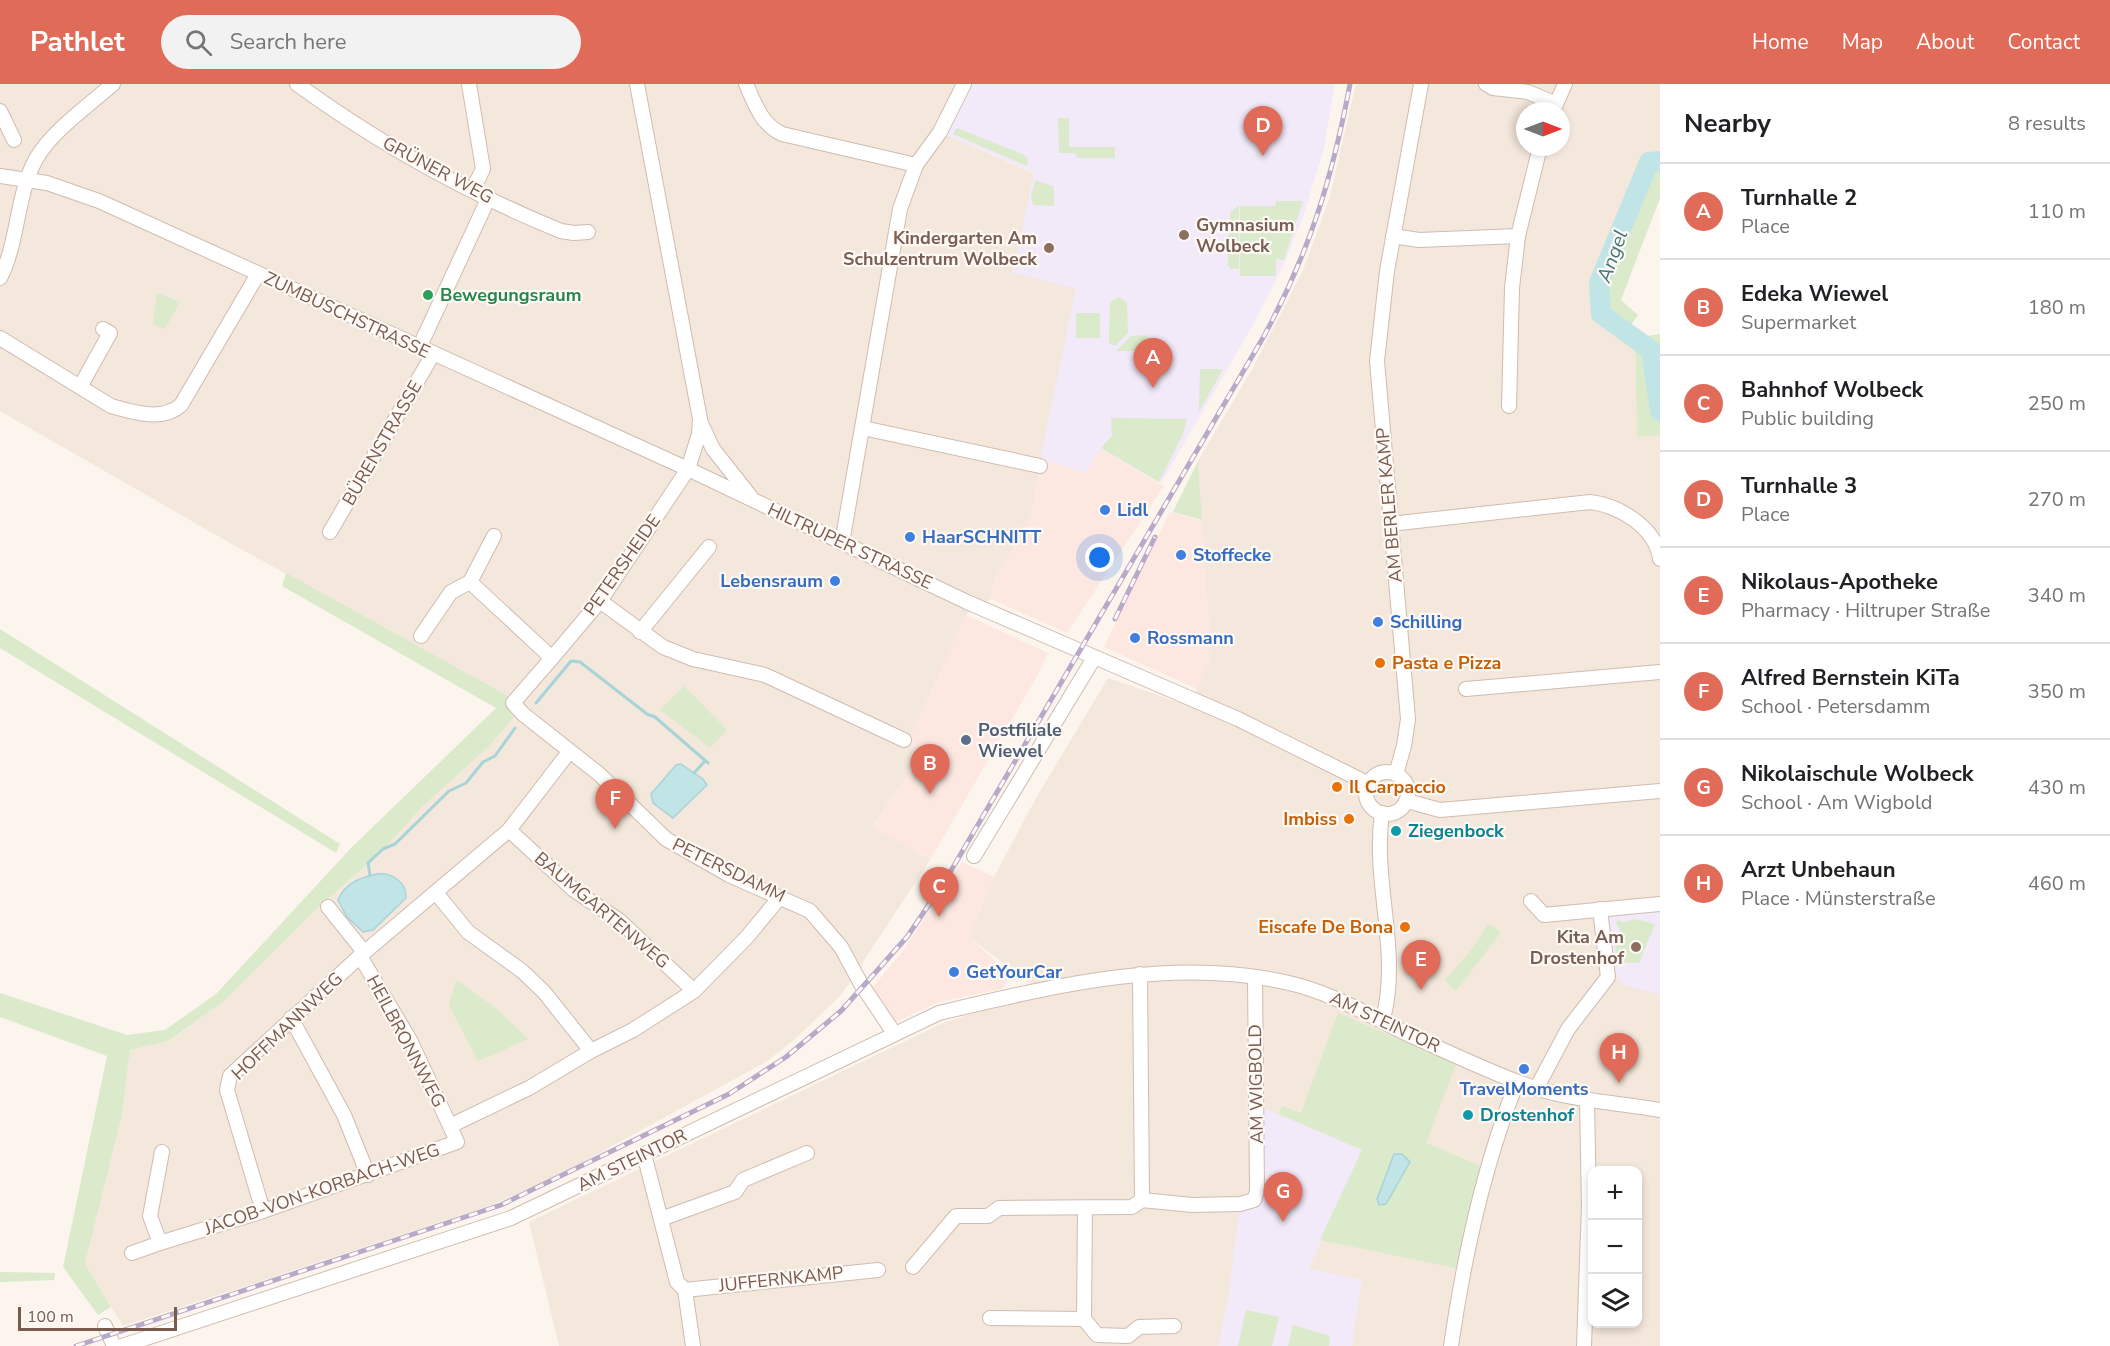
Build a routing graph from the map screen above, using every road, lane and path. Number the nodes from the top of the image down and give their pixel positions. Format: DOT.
graph roads {
  1 [pos="112,84"];
  2 [pos="297,84"];
  3 [pos="469,84"];
  4 [pos="637,84"];
  5 [pos="746,84"];
  6 [pos="964,84"];
  7 [pos="1421,84"];
  8 [pos="1486,84"];
  9 [pos="1565,84"];
  10 [pos="1545,102"];
  11 [pos="1558,102"];
  12 [pos="0,111"];
  13 [pos="14,140"];
  14 [pos="1538,156"];
  15 [pos="916,165"];
  16 [pos="0,176"];
  17 [pos="28,179"];
  18 [pos="473,189"];
  19 [pos="489,196"];
  20 [pos="588,232"];
  21 [pos="1393,236"];
  22 [pos="1518,236"];
  23 [pos="258,274"];
  24 [pos="0,278"];
  25 [pos="103,329"];
  26 [pos="0,338"];
  27 [pos="419,348"];
  28 [pos="434,354"];
  29 [pos="80,387"];
  30 [pos="1509,406"];
  31 [pos="700,419"];
  32 [pos="863,428"];
  33 [pos="1040,466"];
  34 [pos="688,469"];
  35 [pos="754,501"];
  36 [pos="1390,524"];
  37 [pos="330,532"];
  38 [pos="494,536"];
  39 [pos="842,543"];
  40 [pos="709,548"];
  41 [pos="1660,554"];
  42 [pos="1660,559"];
  43 [pos="470,582"];
  44 [pos="600,601"];
  45 [pos="640,632"];
  46 [pos="421,636"];
  47 [pos="552,658"];
  48 [pos="1094,658"];
  49 [pos="1660,672"];
  50 [pos="1466,689"];
  51 [pos="513,703"];
  52 [pos="904,740"];
  53 [pos="569,752"];
  54 [pos="1396,774"];
  55 [pos="1369,784"];
  56 [pos="1660,791"];
  57 [pos="1407,801"];
  58 [pos="1383,813"];
  59 [pos="509,830"];
  60 [pos="974,856"];
  61 [pos="436,894"];
  62 [pos="780,897"];
  63 [pos="1531,901"];
  64 [pos="1660,904"];
  65 [pos="328,908"];
  66 [pos="1600,909"];
  67 [pos="362,954"];
  68 [pos="1140,974"];
  69 [pos="1255,977"];
  70 [pos="694,991"];
  71 [pos="291,1018"];
  72 [pos="1383,1019"];
  73 [pos="894,1033"];
  74 [pos="591,1051"];
  75 [pos="1517,1082"];
  76 [pos="1536,1089"];
  77 [pos="1587,1101"];
  78 [pos="1660,1110"];
  79 [pos="450,1126"];
  80 [pos="162,1152"];
  81 [pos="644,1154"];
  82 [pos="807,1154"];
  83 [pos="368,1175"];
  84 [pos="1142,1200"];
  85 [pos="1085,1209"];
  86 [pos="263,1211"];
  87 [pos="661,1219"];
  88 [pos="160,1244"];
  89 [pos="132,1253"];
  90 [pos="913,1267"];
  91 [pos="878,1270"];
  92 [pos="685,1290"];
  93 [pos="990,1318"];
  94 [pos="1084,1319"];
  95 [pos="105,1326"];
  96 [pos="1174,1326"];
  97 [pos="114,1346"];
  98 [pos="122,1346"];
  99 [pos="693,1346"];
  100 [pos="1451,1346"];
  101 [pos="1584,1346"];
  1 -- 17 [label="street"];
  2 -- 18 [label="street, GRÜNER WEG"];
  3 -- 18 [label="street"];
  4 -- 31 [label="street"];
  5 -- 15 [label="street"];
  6 -- 15 [label="street"];
  7 -- 21 [label="street, AM BERLER KAMP"];
  8 -- 10 [label="street"];
  9 -- 11 [label="street"];
  12 -- 13 [label="street"];
  14 -- 22 [label="street"];
  15 -- 32 [label="street"];
  16 -- 17 [label="street, ZUMBUSCHSTRASSE"];
  17 -- 23 [label="street, ZUMBUSCHSTRASSE"];
  17 -- 24 [label="street"];
  18 -- 19 [label="street, GRÜNER WEG"];
  19 -- 20 [label="street, GRÜNER WEG"];
  19 -- 27 [label="street"];
  21 -- 22 [label="street"];
  21 -- 36 [label="street, AM BERLER KAMP"];
  22 -- 30 [label="street"];
  23 -- 27 [label="street, ZUMBUSCHSTRASSE"];
  23 -- 29 [label="street"];
  25 -- 29 [label="street"];
  26 -- 29 [label="street"];
  27 -- 28 [label="street, ZUMBUSCHSTRASSE"];
  28 -- 34 [label="street, ZUMBUSCHSTRASSE"];
  28 -- 37 [label="street, BÜRENSTRASSE"];
  31 -- 34 [label="street"];
  31 -- 35 [label="street"];
  32 -- 33 [label="street"];
  32 -- 39 [label="street"];
  34 -- 35 [label="street, HILTRUPER STRASSE"];
  34 -- 44 [label="street, PETERSHEIDE"];
  35 -- 39 [label="street, HILTRUPER STRASSE"];
  36 -- 41 [label="street"];
  36 -- 54 [label="street, AM BERLER KAMP"];
  38 -- 43 [label="street"];
  39 -- 48 [label="street, HILTRUPER STRASSE"];
  40 -- 45 [label="street"];
  41 -- 42 [label="street"];
  43 -- 46 [label="street"];
  43 -- 47 [label="street"];
  44 -- 45 [label="street"];
  44 -- 47 [label="street, PETERSHEIDE"];
  45 -- 52 [label="street"];
  47 -- 51 [label="street, PETERSHEIDE"];
  48 -- 55 [label="street, HILTRUPER STRASSE"];
  48 -- 60 [label="street"];
  49 -- 50 [label="street"];
  51 -- 53 [label="street, PETERSDAMM"];
  53 -- 59 [label="street, HOFFMANNWEG"];
  53 -- 62 [label="street, PETERSDAMM"];
  54 -- 55 [label="street"];
  54 -- 57 [label="street"];
  55 -- 58 [label="street"];
  56 -- 57 [label="street"];
  57 -- 58 [label="street"];
  58 -- 72 [label="street"];
  59 -- 61 [label="street, HOFFMANNWEG"];
  59 -- 70 [label="street, BAUMGARTENWEG"];
  61 -- 67 [label="street, HOFFMANNWEG"];
  61 -- 74 [label="street"];
  62 -- 70 [label="street, JACOB-VON-KORBACH-WEG"];
  62 -- 73 [label="street, PETERSDAMM"];
  63 -- 66 [label="street"];
  64 -- 66 [label="street"];
  65 -- 67 [label="street"];
  66 -- 76 [label="street"];
  67 -- 71 [label="street, HOFFMANNWEG"];
  67 -- 79 [label="street, HEILBRONNWEG"];
  68 -- 69 [label="street, AM STEINTOR"];
  68 -- 73 [label="street, AM STEINTOR"];
  68 -- 84 [label="street"];
  69 -- 72 [label="street, AM STEINTOR"];
  69 -- 84 [label="street, AM WIGBOLD"];
  70 -- 74 [label="street, JACOB-VON-KORBACH-WEG"];
  71 -- 83 [label="street"];
  71 -- 86 [label="street, HOFFMANNWEG"];
  72 -- 75 [label="street, AM STEINTOR"];
  73 -- 81 [label="street, AM STEINTOR"];
  74 -- 79 [label="street, JACOB-VON-KORBACH-WEG"];
  75 -- 76 [label="street, AM STEINTOR"];
  75 -- 100 [label="street"];
  76 -- 77 [label="street, AM STEINTOR"];
  77 -- 78 [label="street, AM STEINTOR"];
  77 -- 101 [label="street"];
  79 -- 83 [label="street, JACOB-VON-KORBACH-WEG"];
  80 -- 88 [label="street"];
  81 -- 87 [label="street"];
  81 -- 98 [label="street, AM STEINTOR"];
  82 -- 87 [label="street"];
  83 -- 86 [label="street, JACOB-VON-KORBACH-WEG"];
  84 -- 85 [label="street, AM WIGBOLD"];
  85 -- 90 [label="street, AM WIGBOLD"];
  85 -- 94 [label="street"];
  86 -- 88 [label="street, JACOB-VON-KORBACH-WEG"];
  87 -- 92 [label="street"];
  88 -- 89 [label="street, JACOB-VON-KORBACH-WEG"];
  91 -- 92 [label="street, JUFFERNKAMP"];
  92 -- 99 [label="street"];
  93 -- 94 [label="street"];
  94 -- 96 [label="street"];
  95 -- 97 [label="street"];
}
